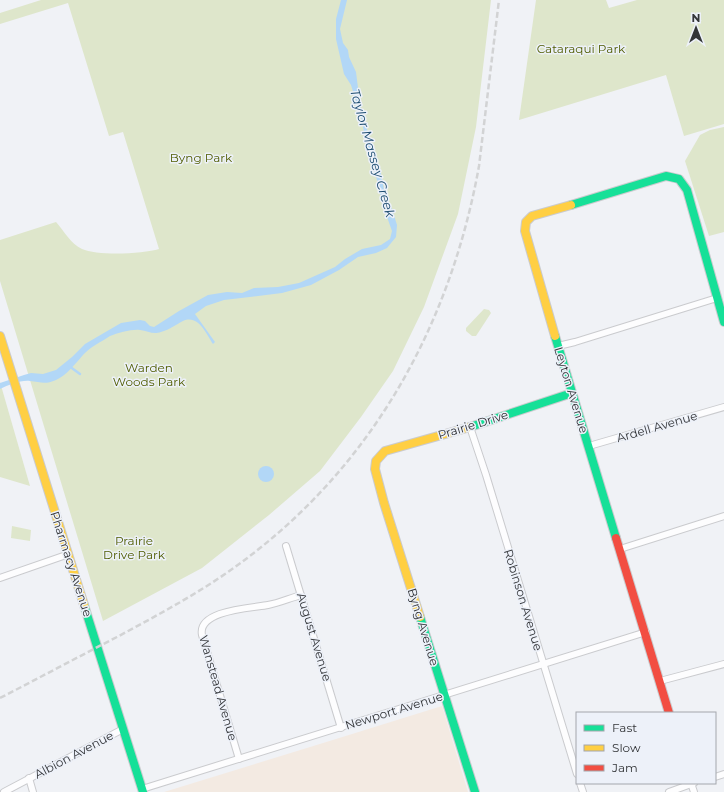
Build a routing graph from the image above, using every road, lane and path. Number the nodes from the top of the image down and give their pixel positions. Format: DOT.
graph roads {
  1 [pos="717,298"];
  2 [pos="724,322"];
  3 [pos="1,340"];
  4 [pos="558,346"];
  5 [pos="572,393"];
  6 [pos="724,407"];
  7 [pos="470,427"];
  8 [pos="589,446"];
  9 [pos="376,461"];
  10 [pos="724,516"];
  11 [pos="286,546"];
  12 [pos="620,549"];
  13 [pos="69,554"];
  14 [pos="0,578"];
  15 [pos="301,595"];
  16 [pos="646,632"];
  17 [pos="542,664"];
  18 [pos="724,664"];
  19 [pos="660,681"];
  20 [pos="444,696"];
  21 [pos="669,712"];
  22 [pos="342,728"];
  23 [pos="122,729"];
  24 [pos="239,759"];
  25 [pos="576,771"];
  26 [pos="29,778"];
  27 [pos="689,784"];
  28 [pos="142,791"];
  29 [pos="4,792"];
  30 [pos="33,792"];
  31 [pos="475,792"];
  32 [pos="669,792"];
  1 -- 2 [label="street"];
  1 -- 4 [label="street"];
  1 -- 4 [label="street, Leyton Avenue"];
  3 -- 13 [label="street, Pharmacy Avenue"];
  4 -- 5 [label="street, Leyton Avenue"];
  5 -- 7 [label="street, Prairie Drive"];
  5 -- 8 [label="street, Leyton Avenue"];
  6 -- 8 [label="street, Ardell Avenue"];
  7 -- 9 [label="street, Prairie Drive"];
  7 -- 17 [label="street, Robinson Avenue"];
  8 -- 12 [label="street, Leyton Avenue"];
  9 -- 20 [label="street, Byng Avenue"];
  10 -- 12 [label="street"];
  11 -- 15 [label="street, August Avenue"];
  12 -- 16 [label="street, Leyton Avenue"];
  13 -- 14 [label="street"];
  13 -- 23 [label="street, Pharmacy Avenue"];
  15 -- 22 [label="street, August Avenue"];
  15 -- 24 [label="street, Wanstead Avenue"];
  16 -- 17 [label="street, Newport Avenue"];
  16 -- 19 [label="street, Leyton Avenue"];
  17 -- 20 [label="street, Newport Avenue"];
  17 -- 25 [label="street, Robinson Avenue"];
  18 -- 19 [label="street"];
  19 -- 21 [label="street, Leyton Avenue"];
  20 -- 22 [label="street, Newport Avenue"];
  20 -- 31 [label="street, Byng Avenue"];
  22 -- 24 [label="street, Newport Avenue"];
  23 -- 26 [label="street, Albion Avenue"];
  23 -- 28 [label="street, Pharmacy Avenue"];
  24 -- 28 [label="street, Newport Avenue"];
  26 -- 29 [label="street, Albion Avenue"];
  26 -- 30 [label="street"];
  27 -- 32 [label="street"];
}
